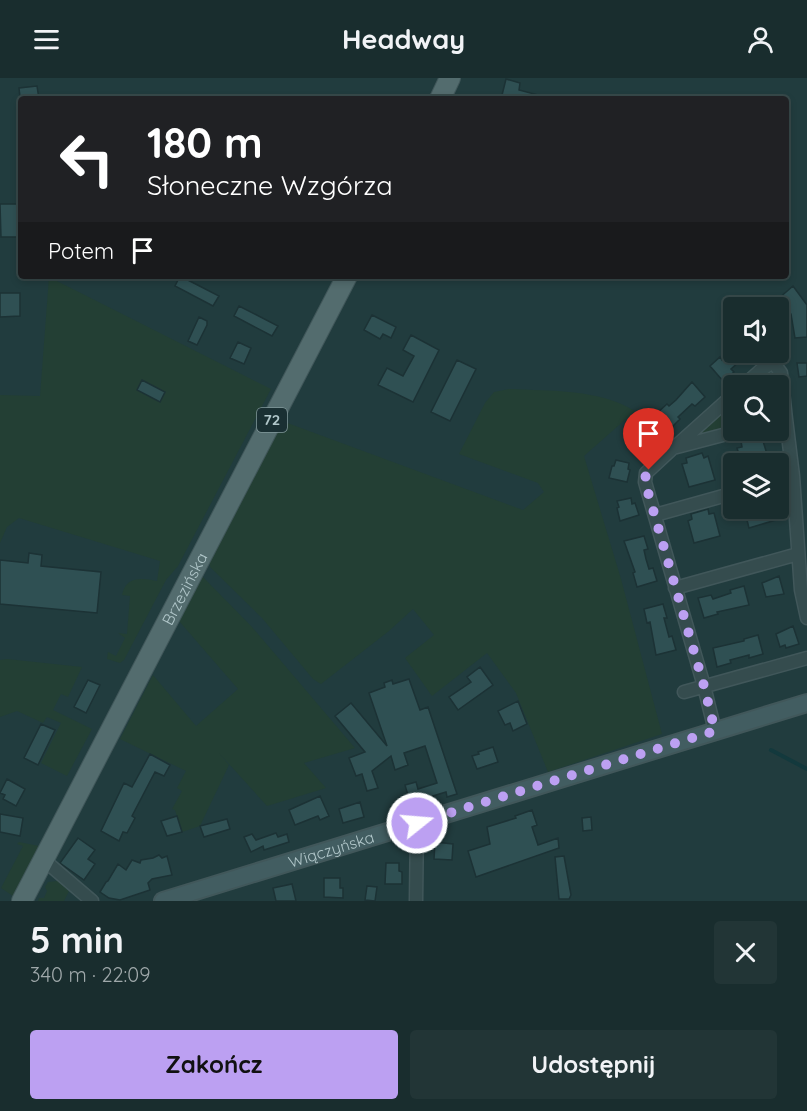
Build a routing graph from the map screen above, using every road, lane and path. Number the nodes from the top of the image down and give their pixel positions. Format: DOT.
graph roads {
  1 [pos="450,78"];
  2 [pos="441,96"];
  3 [pos="345,279"];
  4 [pos="767,363"];
  5 [pos="755,375"];
  6 [pos="723,404"];
  7 [pos="723,435"];
  8 [pos="786,441"];
  9 [pos="673,448"];
  10 [pos="793,476"];
  11 [pos="789,477"];
  12 [pos="723,496"];
  13 [pos="655,515"];
  14 [pos="798,554"];
  15 [pos="675,588"];
  16 [pos="807,618"];
  17 [pos="807,658"];
  18 [pos="704,686"];
  19 [pos="684,692"];
  20 [pos="807,703"];
  21 [pos="715,731"];
  22 [pos="417,823"];
  23 [pos="44,860"];
  24 [pos="22,901"];
  25 [pos="92,901"];
  26 [pos="164,901"];
  27 [pos="416,901"];
  1 -- 2 [label="main road"];
  3 -- 23 [label="main road, Brzezińska / 72"];
  4 -- 5 [label="street"];
  6 -- 9 [label="street"];
  7 -- 9 [label="street"];
  8 -- 10 [label="street"];
  9 -- 13 [label="street"];
  10 -- 11 [label="street"];
  10 -- 14 [label="street"];
  12 -- 13 [label="street"];
  13 -- 15 [label="street"];
  14 -- 15 [label="street"];
  14 -- 16 [label="street"];
  15 -- 18 [label="street"];
  17 -- 18 [label="street"];
  18 -- 19 [label="street"];
  18 -- 21 [label="street"];
  20 -- 21 [label="street, Wiączyńska"];
  21 -- 22 [label="street, Wiączyńska"];
  22 -- 26 [label="street, Wiączyńska"];
  22 -- 27 [label="street"];
  23 -- 24 [label="main road, Brzezińska / 72"];
  23 -- 25 [label="street"];
}
